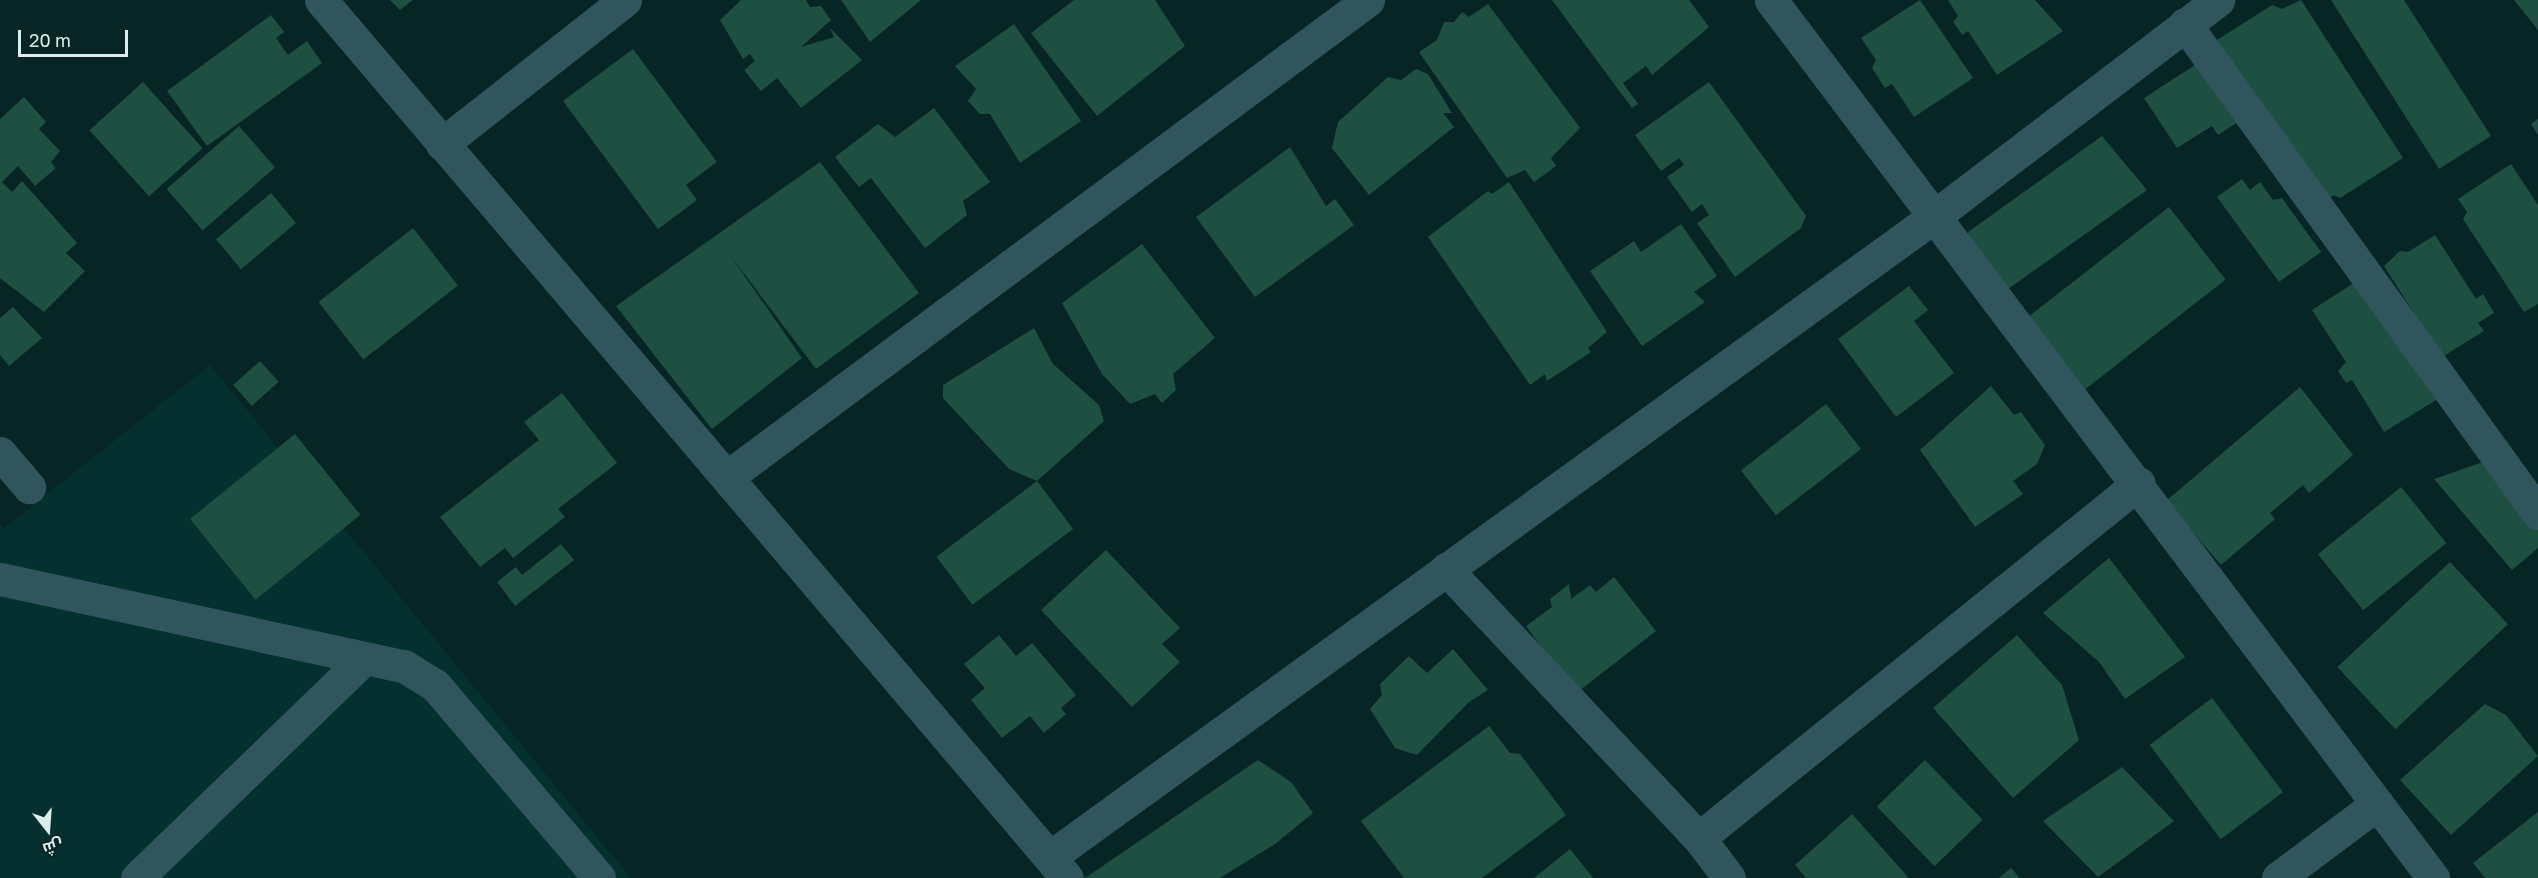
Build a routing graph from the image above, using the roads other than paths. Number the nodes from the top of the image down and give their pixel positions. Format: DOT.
graph roads {
  1 [pos="321,0"];
  2 [pos="625,0"];
  3 [pos="1368,0"];
  4 [pos="1771,0"];
  5 [pos="2218,0"];
  6 [pos="2185,24"];
  7 [pos="442,144"];
  8 [pos="1932,218"];
  9 [pos="0,453"];
  10 [pos="727,477"];
  11 [pos="2139,483"];
  12 [pos="29,487"];
  13 [pos="2538,513"];
  14 [pos="1446,569"];
  15 [pos="0,579"];
  16 [pos="364,659"];
  17 [pos="2377,804"];
  18 [pos="1699,838"];
  19 [pos="1059,867"];
  20 [pos="137,878"];
  21 [pos="599,878"];
  22 [pos="1729,878"];
  23 [pos="2278,878"];
  24 [pos="2433,878"];
  1 -- 7 [label="street"];
  2 -- 7 [label="street"];
  3 -- 10 [label="street"];
  4 -- 8 [label="street"];
  5 -- 6 [label="street"];
  6 -- 8 [label="street"];
  6 -- 13 [label="street"];
  7 -- 10 [label="street"];
  8 -- 11 [label="street"];
  8 -- 14 [label="street"];
  9 -- 12 [label="street"];
  10 -- 19 [label="street"];
  11 -- 17 [label="street"];
  11 -- 18 [label="street"];
  14 -- 18 [label="street"];
  14 -- 19 [label="street"];
  15 -- 16 [label="street"];
  16 -- 20 [label="street"];
  16 -- 21 [label="street"];
  17 -- 23 [label="street"];
  17 -- 24 [label="street"];
  18 -- 22 [label="street"];
}
